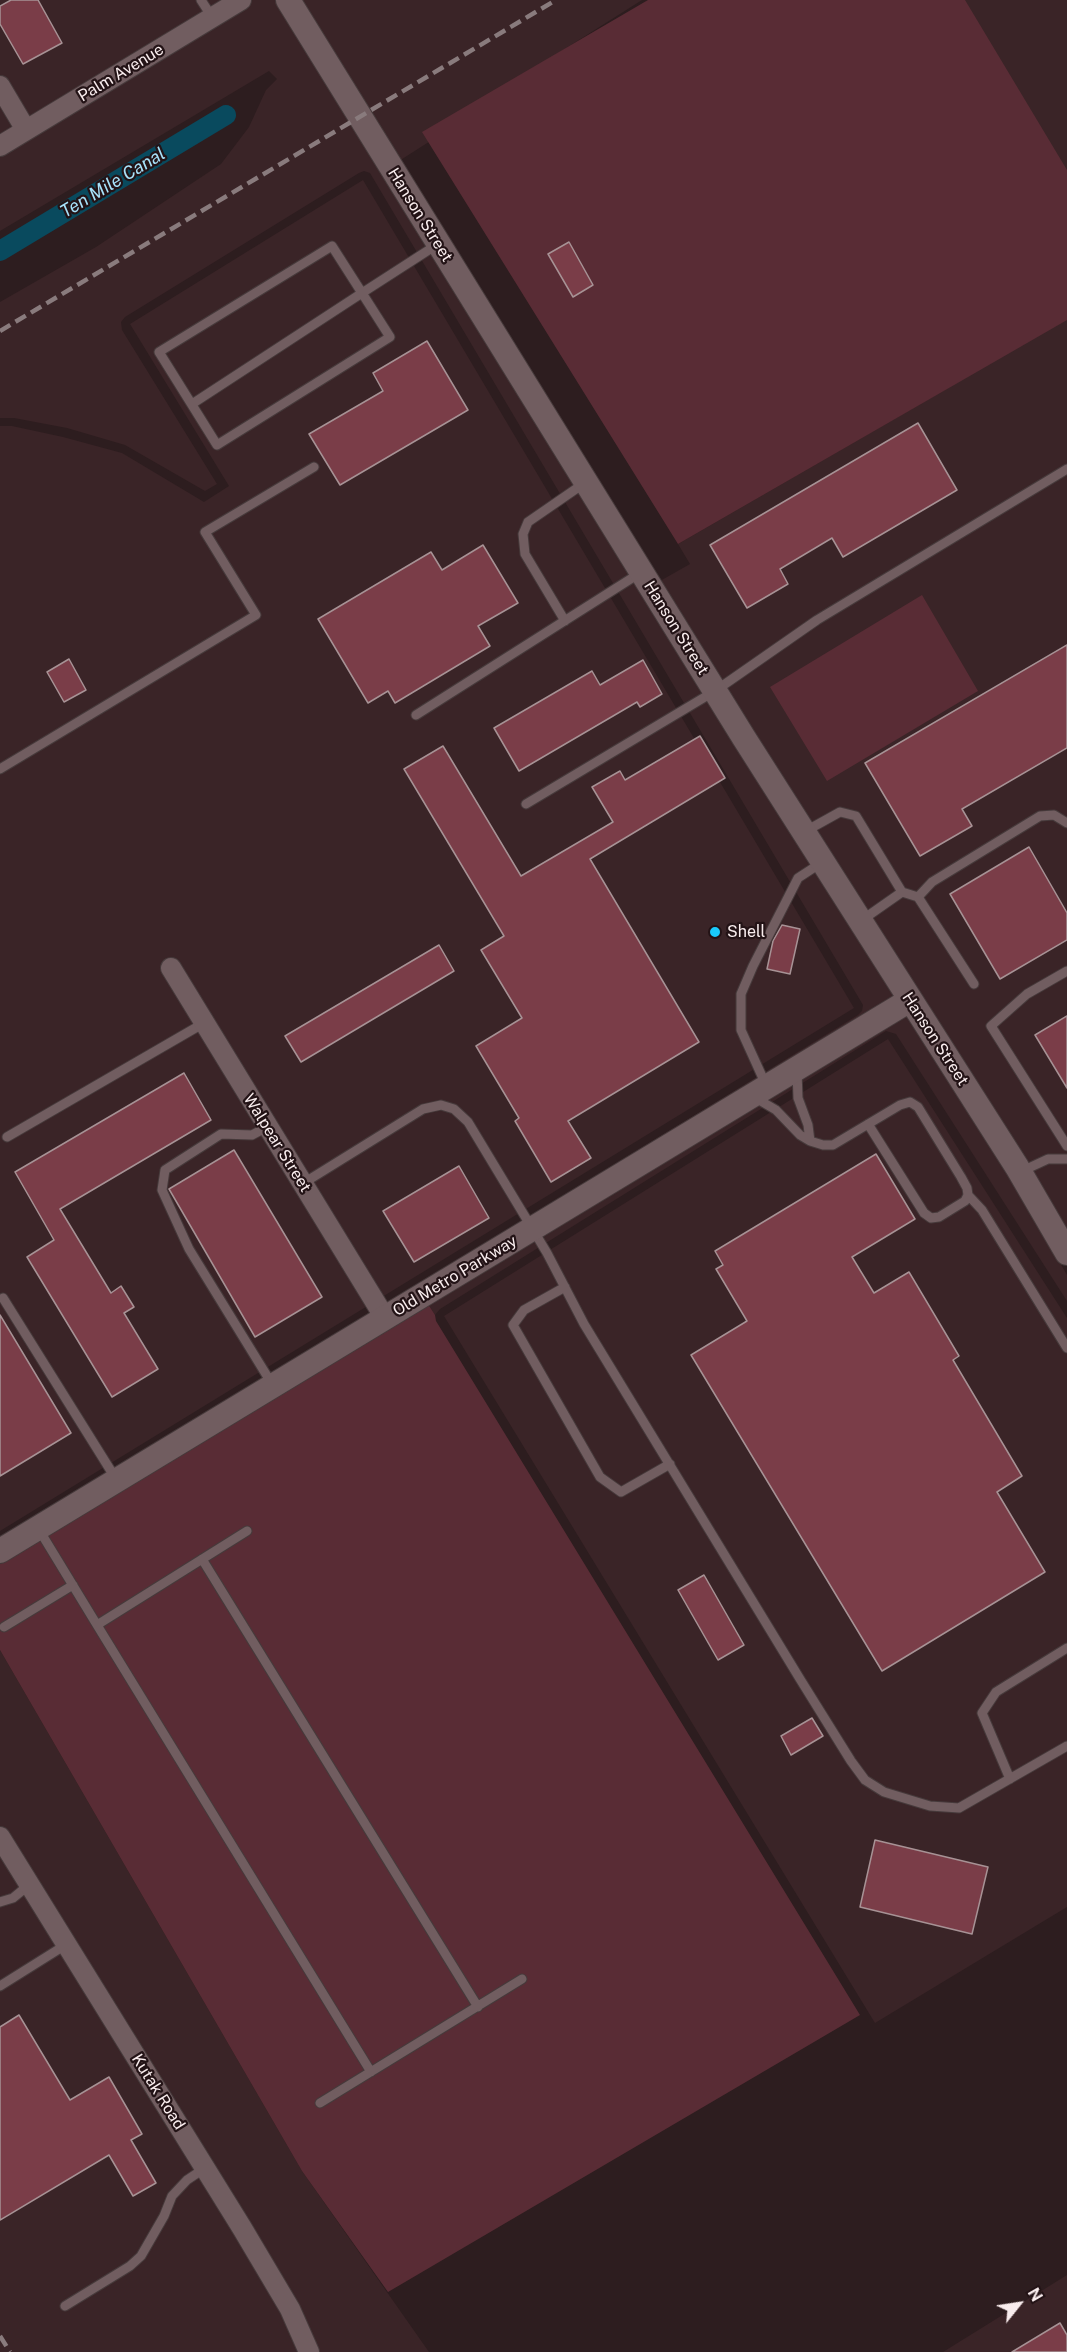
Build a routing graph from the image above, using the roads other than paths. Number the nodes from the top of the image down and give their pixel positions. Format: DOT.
graph roads {
  1 [pos="201,0"];
  2 [pos="241,0"];
  3 [pos="288,0"];
  4 [pos="212,17"];
  5 [pos="0,86"];
  6 [pos="26,130"];
  7 [pos="0,146"];
  8 [pos="438,244"];
  9 [pos="362,293"];
  10 [pos="192,404"];
  11 [pos="314,467"];
  12 [pos="1067,469"];
  13 [pos="586,482"];
  14 [pos="642,572"];
  15 [pos="564,621"];
  16 [pos="715,691"];
  17 [pos="416,715"];
  18 [pos="0,769"];
  19 [pos="526,804"];
  20 [pos="1067,823"];
  21 [pos="804,832"];
  22 [pos="823,862"];
  23 [pos="902,892"];
  24 [pos="918,897"];
  25 [pos="860,921"];
  26 [pos="171,968"];
  27 [pos="1067,971"];
  28 [pos="975,984"];
  29 [pos="910,1000"];
  30 [pos="204,1023"];
  31 [pos="796,1069"];
  32 [pos="760,1092"];
  33 [pos="868,1124"];
  34 [pos="267,1127"];
  35 [pos="7,1137"];
  36 [pos="810,1141"];
  37 [pos="1067,1146"];
  38 [pos="1065,1157"];
  39 [pos="1020,1172"];
  40 [pos="303,1184"];
  41 [pos="968,1195"];
  42 [pos="532,1230"];
  43 [pos="1067,1253"];
  44 [pos="565,1287"];
  45 [pos="3,1298"];
  46 [pos="385,1318"];
  47 [pos="1067,1348"];
  48 [pos="273,1386"];
  49 [pos="670,1464"];
  50 [pos="117,1481"];
  51 [pos="38,1528"];
  52 [pos="247,1531"];
  53 [pos="0,1551"];
  54 [pos="202,1559"];
  55 [pos="73,1585"];
  56 [pos="97,1624"];
  57 [pos="4,1627"];
  58 [pos="1067,1648"];
  59 [pos="1067,1746"];
  60 [pos="1010,1779"];
  61 [pos="0,1837"];
  62 [pos="30,1884"];
  63 [pos="0,1902"];
  64 [pos="67,1944"];
  65 [pos="522,1979"];
  66 [pos="0,1986"];
  67 [pos="478,2007"];
  68 [pos="371,2072"];
  69 [pos="320,2103"];
  70 [pos="205,2168"];
  71 [pos="65,2306"];
  72 [pos="309,2352"];
  1 -- 4 [label="lane"];
  2 -- 4 [label="street, Palm Avenue"];
  3 -- 8 [label="street, Hanson Street"];
  4 -- 6 [label="street, Palm Avenue"];
  5 -- 6 [label="street"];
  6 -- 7 [label="street, Palm Avenue"];
  8 -- 9 [label="lane"];
  8 -- 13 [label="street, Hanson Street"];
  9 -- 10 [label="lane"];
  9 -- 10 [label="lane"];
  9 -- 10 [label="lane"];
  11 -- 18 [label="lane"];
  12 -- 16 [label="lane"];
  13 -- 14 [label="street, Hanson Street"];
  13 -- 15 [label="lane"];
  14 -- 15 [label="lane"];
  14 -- 16 [label="street, Hanson Street"];
  15 -- 17 [label="lane"];
  16 -- 19 [label="lane"];
  16 -- 21 [label="street, Hanson Street"];
  20 -- 24 [label="lane"];
  21 -- 22 [label="street, Hanson Street"];
  21 -- 23 [label="lane"];
  22 -- 25 [label="street, Hanson Street"];
  22 -- 32 [label="lane"];
  23 -- 24 [label="lane"];
  23 -- 25 [label="lane"];
  24 -- 28 [label="lane"];
  25 -- 29 [label="street, Hanson Street"];
  26 -- 30 [label="street, Walpear Street"];
  27 -- 37 [label="lane"];
  29 -- 31 [label="street, Old Metro Parkway"];
  29 -- 39 [label="street, Hanson Street"];
  30 -- 34 [label="street, Walpear Street"];
  30 -- 35 [label="lane"];
  31 -- 32 [label="street, Old Metro Parkway"];
  31 -- 36 [label="lane"];
  32 -- 36 [label="lane"];
  32 -- 42 [label="street, Old Metro Parkway"];
  33 -- 36 [label="lane"];
  33 -- 41 [label="lane"];
  33 -- 41 [label="lane"];
  34 -- 40 [label="street, Walpear Street"];
  34 -- 48 [label="lane"];
  38 -- 39 [label="lane"];
  39 -- 43 [label="street, Hanson Street"];
  40 -- 42 [label="lane"];
  40 -- 46 [label="street, Walpear Street"];
  41 -- 47 [label="lane"];
  42 -- 44 [label="lane"];
  42 -- 46 [label="street, Old Metro Parkway"];
  44 -- 49 [label="lane"];
  44 -- 49 [label="lane"];
  45 -- 50 [label="lane"];
  46 -- 48 [label="street, Old Metro Parkway"];
  48 -- 50 [label="street, Old Metro Parkway"];
  49 -- 60 [label="lane"];
  50 -- 51 [label="street, Old Metro Parkway"];
  51 -- 53 [label="street, Old Metro Parkway"];
  51 -- 55 [label="lane"];
  52 -- 54 [label="lane"];
  54 -- 56 [label="lane"];
  54 -- 67 [label="lane"];
  55 -- 56 [label="lane"];
  55 -- 57 [label="lane"];
  56 -- 68 [label="lane"];
  58 -- 60 [label="lane"];
  59 -- 60 [label="lane"];
  61 -- 62 [label="street, Kutak Road"];
  62 -- 63 [label="lane"];
  62 -- 64 [label="street, Kutak Road"];
  64 -- 66 [label="lane"];
  64 -- 70 [label="street, Kutak Road"];
  65 -- 67 [label="lane"];
  67 -- 68 [label="lane"];
  68 -- 69 [label="lane"];
  70 -- 71 [label="lane"];
  70 -- 72 [label="street, Kutak Road"];
}
